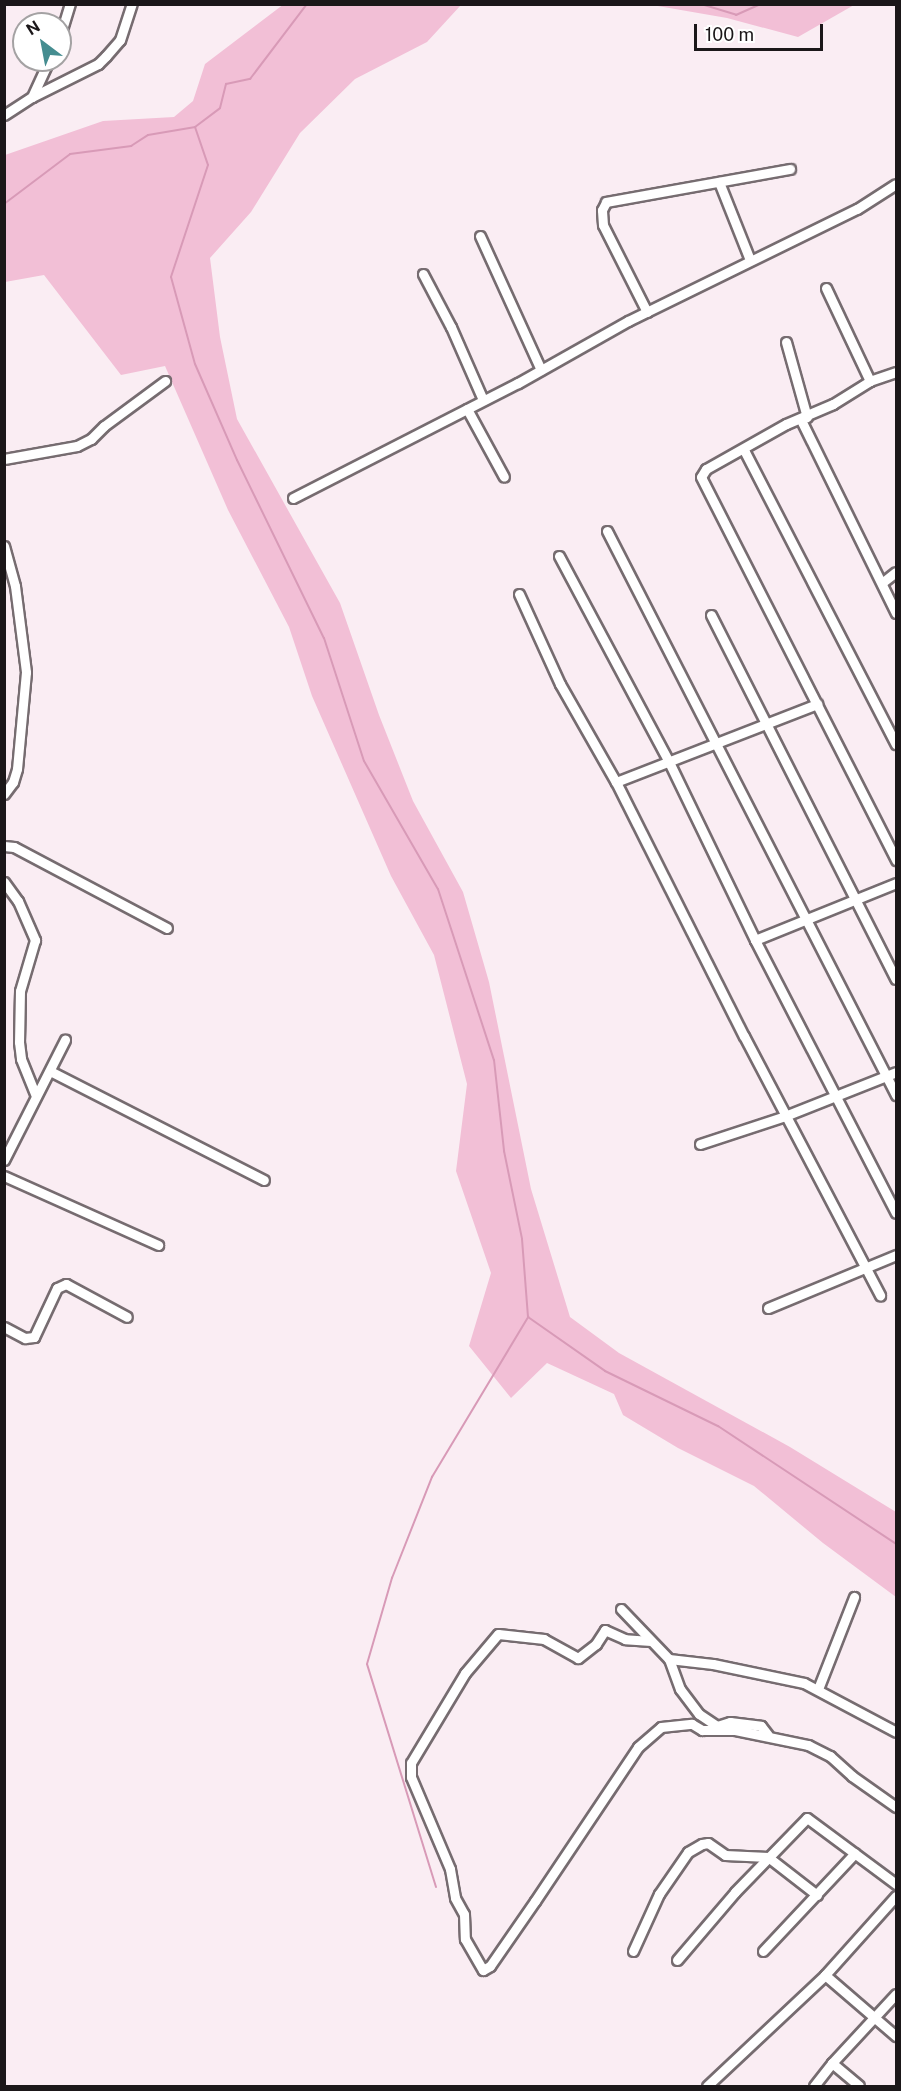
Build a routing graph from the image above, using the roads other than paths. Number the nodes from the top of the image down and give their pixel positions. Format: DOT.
graph roads {
  1 [pos="132,4"];
  2 [pos="43,72"];
  3 [pos="32,97"];
  4 [pos="4,116"];
  5 [pos="790,169"];
  6 [pos="718,182"];
  7 [pos="897,184"];
  8 [pos="480,236"];
  9 [pos="750,260"];
  10 [pos="423,274"];
  11 [pos="826,288"];
  12 [pos="647,312"];
  13 [pos="786,342"];
  14 [pos="542,370"];
  15 [pos="897,372"];
  16 [pos="165,381"];
  17 [pos="870,381"];
  18 [pos="483,400"];
  19 [pos="467,409"];
  20 [pos="804,418"];
  21 [pos="744,450"];
  22 [pos="4,459"];
  23 [pos="504,477"];
  24 [pos="293,498"];
  25 [pos="607,531"];
  26 [pos="4,546"];
  27 [pos="559,556"];
  28 [pos="897,572"];
  29 [pos="883,582"];
  30 [pos="519,594"];
  31 [pos="897,613"];
  32 [pos="711,615"];
  33 [pos="817,704"];
  34 [pos="767,725"];
  35 [pos="897,744"];
  36 [pos="716,745"];
  37 [pos="669,762"];
  38 [pos="616,782"];
  39 [pos="4,794"];
  40 [pos="4,846"];
  41 [pos="897,860"];
  42 [pos="4,882"];
  43 [pos="897,883"];
  44 [pos="856,900"];
  45 [pos="806,921"];
  46 [pos="167,928"];
  47 [pos="755,940"];
  48 [pos="897,979"];
  49 [pos="65,1040"];
  50 [pos="50,1071"];
  51 [pos="897,1072"];
  52 [pos="887,1076"];
  53 [pos="897,1095"];
  54 [pos="36,1096"];
  55 [pos="836,1096"];
  56 [pos="785,1116"];
  57 [pos="700,1144"];
  58 [pos="4,1160"];
  59 [pos="4,1176"];
  60 [pos="264,1180"];
  61 [pos="897,1213"];
  62 [pos="158,1245"];
  63 [pos="897,1255"];
  64 [pos="864,1266"];
  65 [pos="879,1295"];
  66 [pos="768,1308"];
  67 [pos="127,1317"];
  68 [pos="4,1327"];
  69 [pos="854,1597"];
  70 [pos="621,1609"];
  71 [pos="651,1641"];
  72 [pos="669,1659"];
  73 [pos="818,1689"];
  74 [pos="897,1732"];
  75 [pos="768,1735"];
  76 [pos="897,1807"];
  77 [pos="855,1853"];
  78 [pos="768,1857"];
  79 [pos="897,1884"];
  80 [pos="817,1895"];
  81 [pos="897,1896"];
  82 [pos="633,1951"];
  83 [pos="763,1951"];
  84 [pos="677,1960"];
  85 [pos="825,1975"];
  86 [pos="897,1994"];
  87 [pos="875,2016"];
  88 [pos="897,2036"];
  89 [pos="832,2063"];
  90 [pos="707,2086"];
  91 [pos="814,2086"];
  92 [pos="859,2086"];
  1 -- 3 [label="street"];
  2 -- 3 [label="street"];
  3 -- 4 [label="street"];
  5 -- 6 [label="street"];
  6 -- 9 [label="street"];
  6 -- 12 [label="street"];
  7 -- 9 [label="street"];
  8 -- 14 [label="street"];
  9 -- 12 [label="street"];
  10 -- 18 [label="street"];
  11 -- 17 [label="street"];
  12 -- 14 [label="street"];
  13 -- 20 [label="street"];
  14 -- 18 [label="street"];
  15 -- 17 [label="street"];
  16 -- 22 [label="street"];
  17 -- 20 [label="street"];
  18 -- 19 [label="street"];
  19 -- 23 [label="street"];
  19 -- 24 [label="street"];
  20 -- 21 [label="street"];
  20 -- 29 [label="street"];
  21 -- 33 [label="street"];
  21 -- 35 [label="street"];
  25 -- 36 [label="street"];
  26 -- 39 [label="street"];
  27 -- 37 [label="street"];
  28 -- 29 [label="street"];
  29 -- 31 [label="street"];
  30 -- 38 [label="street"];
  32 -- 34 [label="street"];
  33 -- 34 [label="street"];
  33 -- 41 [label="street"];
  34 -- 36 [label="street"];
  34 -- 44 [label="street"];
  36 -- 37 [label="street"];
  36 -- 45 [label="street"];
  37 -- 38 [label="street"];
  37 -- 47 [label="street"];
  38 -- 56 [label="street"];
  40 -- 46 [label="street"];
  42 -- 54 [label="street"];
  43 -- 44 [label="street"];
  44 -- 45 [label="street"];
  44 -- 48 [label="street"];
  45 -- 47 [label="street"];
  45 -- 52 [label="street"];
  47 -- 55 [label="street"];
  49 -- 50 [label="street"];
  50 -- 54 [label="street"];
  50 -- 60 [label="street"];
  51 -- 52 [label="street"];
  52 -- 53 [label="street"];
  52 -- 55 [label="street"];
  54 -- 58 [label="street"];
  55 -- 56 [label="street"];
  55 -- 61 [label="street"];
  56 -- 57 [label="street"];
  56 -- 64 [label="street"];
  59 -- 62 [label="street"];
  63 -- 64 [label="street"];
  64 -- 65 [label="street"];
  64 -- 66 [label="street"];
  67 -- 68 [label="street"];
  69 -- 73 [label="street"];
  70 -- 71 [label="street"];
  71 -- 72 [label="street"];
  71 -- 75 [label="street"];
  72 -- 73 [label="street"];
  72 -- 75 [label="street"];
  73 -- 74 [label="street"];
  75 -- 76 [label="street"];
  77 -- 78 [label="street"];
  77 -- 79 [label="street"];
  77 -- 80 [label="street"];
  78 -- 80 [label="street"];
  78 -- 82 [label="street"];
  78 -- 84 [label="street"];
  80 -- 83 [label="street"];
  81 -- 85 [label="street"];
  85 -- 87 [label="street"];
  85 -- 90 [label="street"];
  86 -- 87 [label="street"];
  87 -- 88 [label="street"];
  87 -- 89 [label="street"];
  89 -- 91 [label="street"];
  89 -- 92 [label="street"];
}
